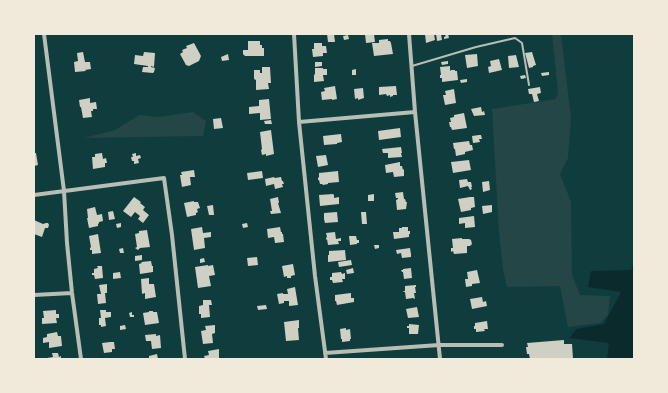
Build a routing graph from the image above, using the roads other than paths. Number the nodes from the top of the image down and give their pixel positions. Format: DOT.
graph roads {
  1 [pos="44,34"];
  2 [pos="294,34"];
  3 [pos="409,34"];
  4 [pos="412,66"];
  5 [pos="529,85"];
  6 [pos="415,112"];
  7 [pos="299,122"];
  8 [pos="64,191"];
  9 [pos="34,195"];
  10 [pos="72,293"];
  11 [pos="34,295"];
  12 [pos="439,345"];
  13 [pos="502,345"];
  14 [pos="326,353"];
  15 [pos="81,359"];
  16 [pos="185,359"];
  17 [pos="326,359"];
  18 [pos="440,359"];
  1 -- 8 [label="street"];
  2 -- 7 [label="street"];
  3 -- 4 [label="street"];
  4 -- 5 [label="lane"];
  4 -- 6 [label="street"];
  6 -- 7 [label="street"];
  6 -- 12 [label="street"];
  7 -- 14 [label="street"];
  8 -- 9 [label="street"];
  8 -- 10 [label="street"];
  8 -- 16 [label="street"];
  10 -- 11 [label="street"];
  10 -- 15 [label="street"];
  12 -- 13 [label="street"];
  12 -- 14 [label="street"];
  12 -- 18 [label="street"];
  14 -- 17 [label="street"];
}
